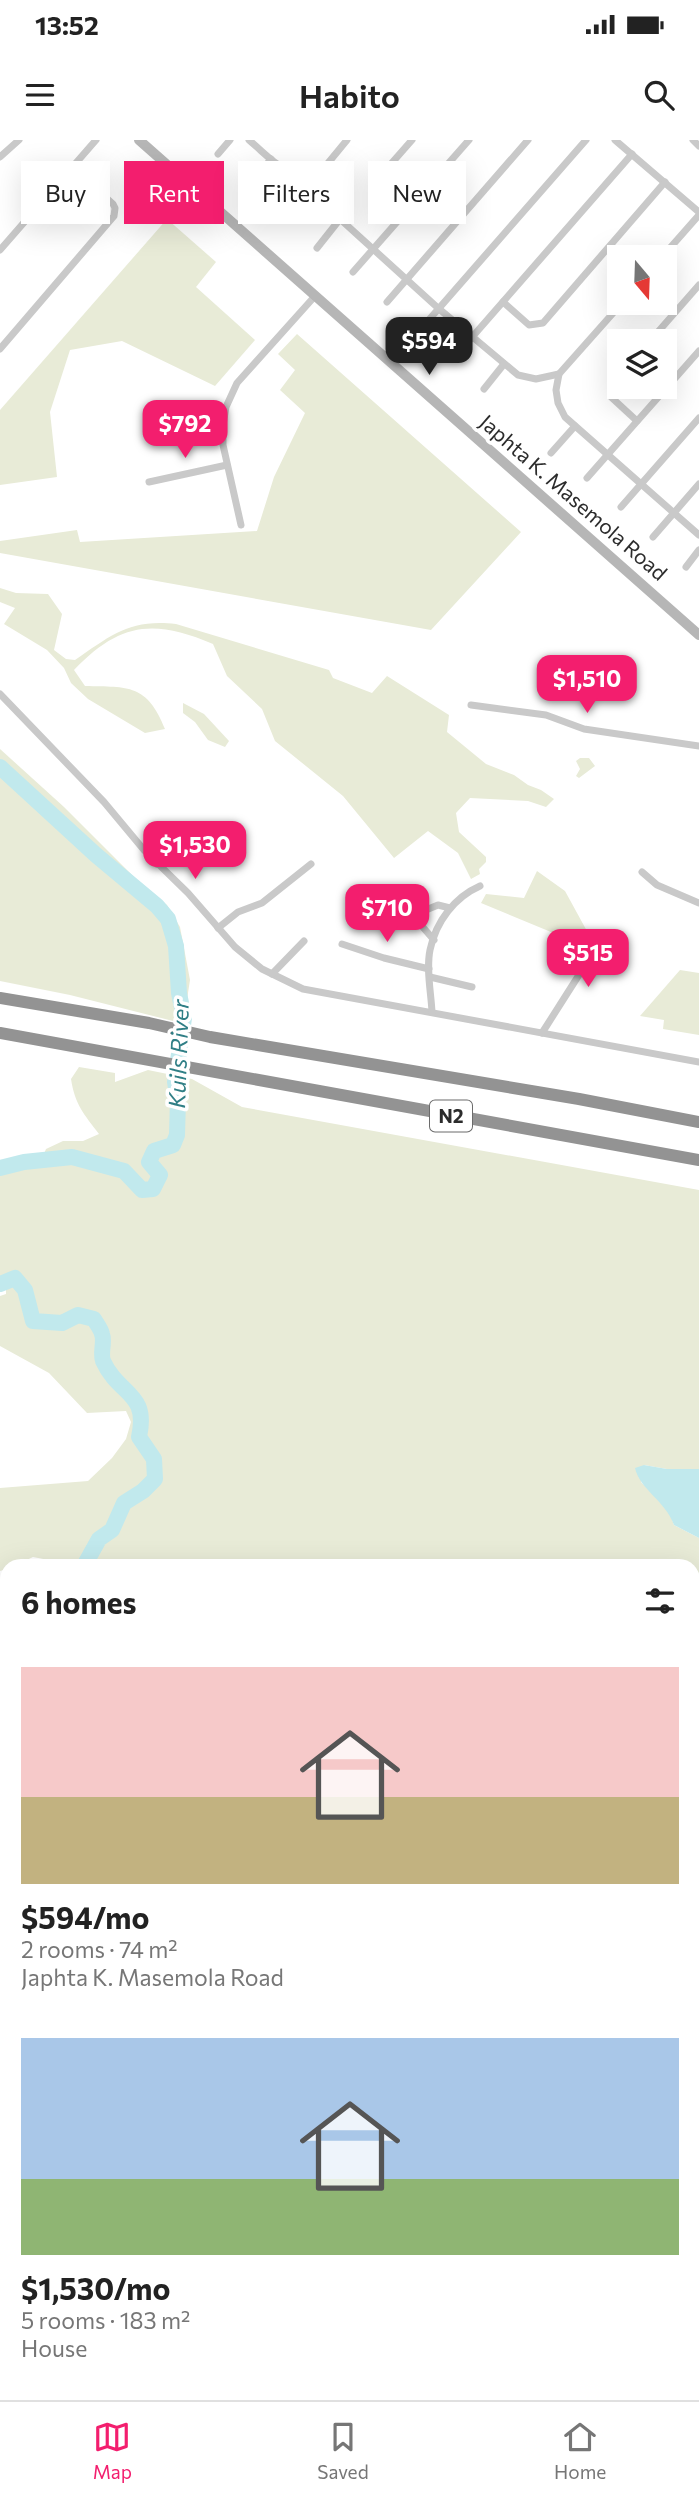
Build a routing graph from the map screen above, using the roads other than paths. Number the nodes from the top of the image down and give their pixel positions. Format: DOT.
graph roads {
  1 [pos="19,140"];
  2 [pos="96,140"];
  3 [pos="139,140"];
  4 [pos="230,140"];
  5 [pos="249,140"];
  6 [pos="346,140"];
  7 [pos="412,140"];
  8 [pos="469,140"];
  9 [pos="528,140"];
  10 [pos="586,140"];
  11 [pos="615,140"];
  12 [pos="693,140"];
  13 [pos="699,146"];
  14 [pos="218,154"];
  15 [pos="632,154"];
  16 [pos="0,157"];
  17 [pos="271,159"];
  18 [pos="77,161"];
  19 [pos="329,161"];
  20 [pos="394,161"];
  21 [pos="451,161"];
  22 [pos="665,182"];
  23 [pos="110,201"];
  24 [pos="699,213"];
  25 [pos="110,221"];
  26 [pos="23,224"];
  27 [pos="107,224"];
  28 [pos="336,224"];
  29 [pos="346,224"];
  30 [pos="395,224"];
  31 [pos="672,245"];
  32 [pos="317,247"];
  33 [pos="373,249"];
  34 [pos="0,250"];
  35 [pos="353,272"];
  36 [pos="406,279"];
  37 [pos="699,285"];
  38 [pos="315,296"];
  39 [pos="387,302"];
  40 [pos="503,303"];
  41 [pos="439,308"];
  42 [pos="611,315"];
  43 [pos="660,329"];
  44 [pos="420,330"];
  45 [pos="472,337"];
  46 [pos="0,349"];
  47 [pos="699,351"];
  48 [pos="453,359"];
  49 [pos="504,364"];
  50 [pos="559,374"];
  51 [pos="484,389"];
  52 [pos="613,399"];
  53 [pos="699,418"];
  54 [pos="637,421"];
  55 [pos="575,426"];
  56 [pos="551,453"];
  57 [pos="607,455"];
  58 [pos="227,465"];
  59 [pos="587,478"];
  60 [pos="149,482"];
  61 [pos="699,484"];
  62 [pos="641,485"];
  63 [pos="621,507"];
  64 [pos="674,513"];
  65 [pos="241,525"];
  66 [pos="699,535"];
  67 [pos="653,537"];
  68 [pos="699,551"];
  69 [pos="686,567"];
  70 [pos="699,635"];
  71 [pos="0,695"];
  72 [pos="471,705"];
  73 [pos="699,746"];
  74 [pos="176,849"];
  75 [pos="158,864"];
  76 [pos="311,864"];
  77 [pos="642,872"];
  78 [pos="480,886"];
  79 [pos="699,903"];
  80 [pos="450,908"];
  81 [pos="218,928"];
  82 [pos="599,938"];
  83 [pos="434,940"];
  84 [pos="304,941"];
  85 [pos="342,944"];
  86 [pos="430,973"];
  87 [pos="272,974"];
  88 [pos="472,987"];
  89 [pos="0,998"];
  90 [pos="432,1012"];
  91 [pos="0,1033"];
  92 [pos="542,1033"];
  93 [pos="699,1062"];
  94 [pos="699,1122"];
  95 [pos="699,1160"];
  1 -- 16 [label="street"];
  2 -- 18 [label="street"];
  3 -- 38 [label="main road, Japhta K. Masemola Road"];
  4 -- 14 [label="street"];
  5 -- 17 [label="street"];
  6 -- 19 [label="street"];
  7 -- 20 [label="street"];
  8 -- 21 [label="street"];
  9 -- 36 [label="street"];
  10 -- 41 [label="street"];
  11 -- 15 [label="street"];
  12 -- 13 [label="street"];
  15 -- 22 [label="street"];
  15 -- 40 [label="street"];
  22 -- 24 [label="street"];
  22 -- 40 [label="street"];
  23 -- 25 [label="street"];
  24 -- 31 [label="street"];
  26 -- 34 [label="street"];
  27 -- 46 [label="street"];
  28 -- 32 [label="street"];
  29 -- 33 [label="street"];
  30 -- 33 [label="street"];
  33 -- 35 [label="street"];
  33 -- 36 [label="street"];
  36 -- 39 [label="street"];
  36 -- 41 [label="street"];
  37 -- 43 [label="street"];
  38 -- 58 [label="street"];
  38 -- 70 [label="main road, Japhta K. Masemola Road"];
  40 -- 45 [label="street"];
  41 -- 44 [label="street"];
  41 -- 45 [label="street"];
  42 -- 50 [label="street"];
  45 -- 48 [label="street"];
  45 -- 49 [label="street"];
  47 -- 54 [label="street"];
  49 -- 50 [label="street"];
  49 -- 51 [label="street"];
  50 -- 55 [label="street"];
  52 -- 54 [label="street"];
  53 -- 62 [label="street"];
  54 -- 57 [label="street"];
  55 -- 56 [label="street"];
  55 -- 57 [label="street"];
  57 -- 59 [label="street"];
  57 -- 62 [label="street"];
  58 -- 60 [label="street"];
  58 -- 65 [label="street"];
  61 -- 64 [label="street"];
  62 -- 63 [label="street"];
  62 -- 64 [label="street"];
  64 -- 66 [label="street"];
  64 -- 67 [label="street"];
  68 -- 69 [label="street"];
  71 -- 75 [label="street"];
  72 -- 73 [label="street"];
  74 -- 75 [label="street"];
  75 -- 81 [label="street"];
  76 -- 81 [label="street"];
  77 -- 79 [label="street"];
  78 -- 80 [label="street"];
  80 -- 83 [label="street"];
  80 -- 83 [label="street"];
  81 -- 87 [label="street"];
  82 -- 92 [label="street"];
  83 -- 86 [label="street"];
  84 -- 87 [label="street"];
  85 -- 86 [label="street"];
  86 -- 88 [label="street"];
  86 -- 90 [label="street"];
  87 -- 90 [label="street"];
  89 -- 94 [label="highway, N2"];
  90 -- 92 [label="street"];
  91 -- 95 [label="highway, N2"];
  92 -- 93 [label="street"];
}
